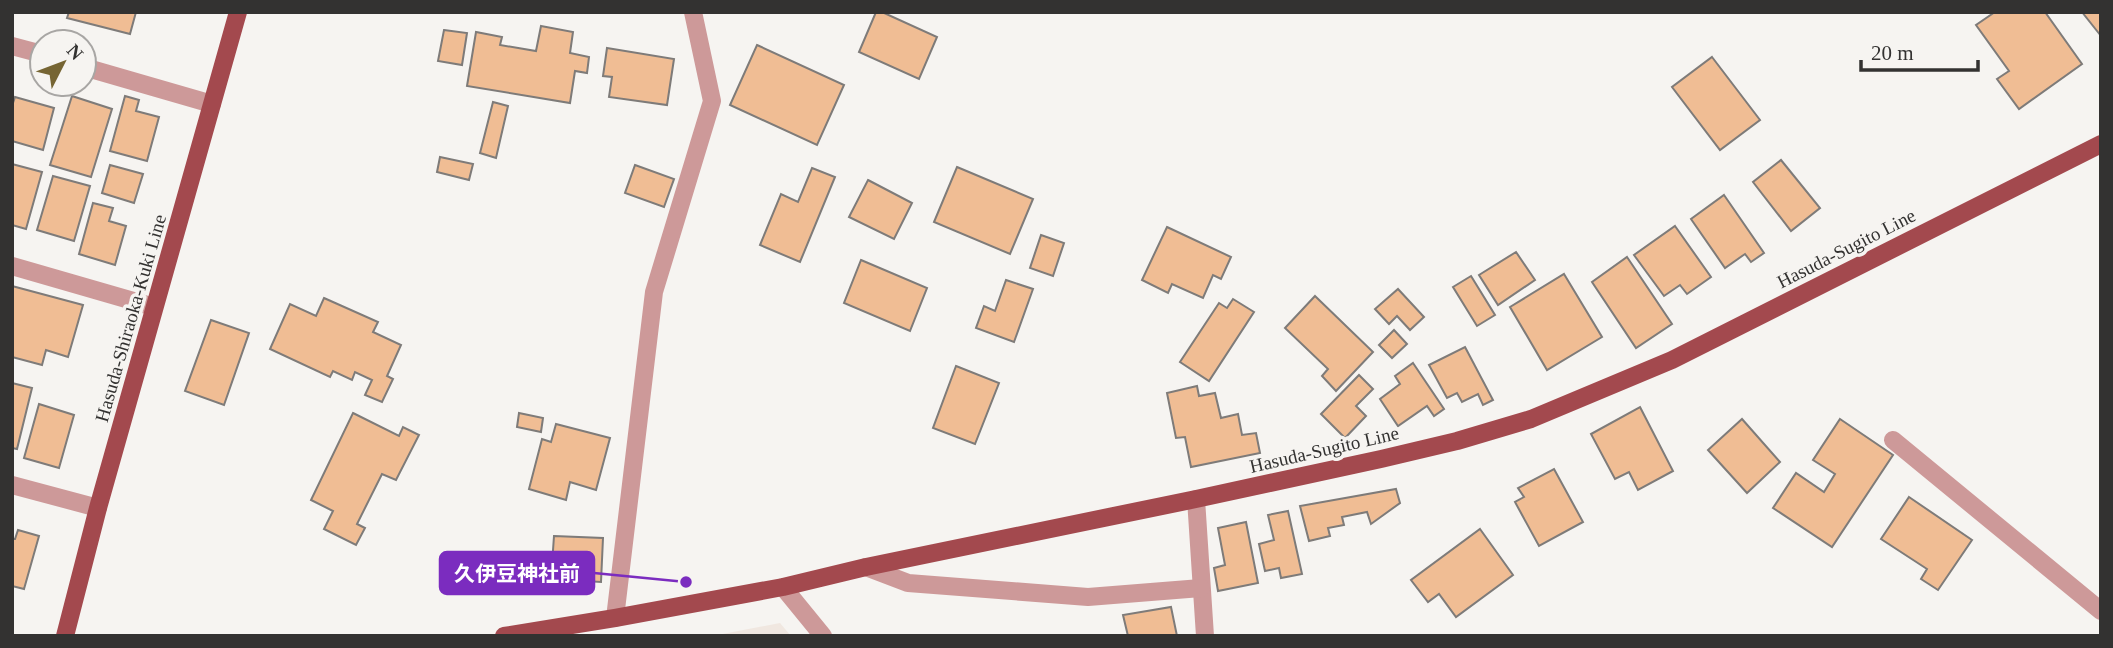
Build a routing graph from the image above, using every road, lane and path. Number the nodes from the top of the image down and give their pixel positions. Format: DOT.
graph roads {
  1 [pos="238,12"];
  2 [pos="693,12"];
  3 [pos="98,71"];
  4 [pos="212,104"];
  5 [pos="2101,144"];
  6 [pos="12,266"];
  7 [pos="154,307"];
  8 [pos="1893,440"];
  9 [pos="12,485"];
  10 [pos="1196,499"];
  11 [pos="98,508"];
  12 [pos="866,567"];
  13 [pos="783,587"];
  14 [pos="1201,588"];
  15 [pos="2101,611"];
  16 [pos="615,618"];
  17 [pos="65,636"];
  18 [pos="504,636"];
  19 [pos="823,636"];
  20 [pos="1205,636"];
  1 -- 4 [label="main road, Hasuda-Shiraoka-Kuki Line"];
  2 -- 16 [label="street"];
  3 -- 4 [label="street"];
  4 -- 7 [label="main road, Hasuda-Shiraoka-Kuki Line"];
  5 -- 10 [label="main road, Hasuda-Sugito Line"];
  6 -- 7 [label="street"];
  7 -- 11 [label="main road, Hasuda-Shiraoka-Kuki Line"];
  8 -- 15 [label="street"];
  9 -- 11 [label="street"];
  10 -- 12 [label="main road, Hasuda-Sugito Line"];
  10 -- 14 [label="street"];
  11 -- 17 [label="main road, Hasuda-Shiraoka-Kuki Line"];
  12 -- 13 [label="main road, Hasuda-Sugito Line"];
  12 -- 14 [label="street"];
  13 -- 16 [label="main road, Hasuda-Sugito Line"];
  13 -- 19 [label="street"];
  14 -- 20 [label="street"];
  16 -- 18 [label="main road, Hasuda-Sugito Line"];
}
